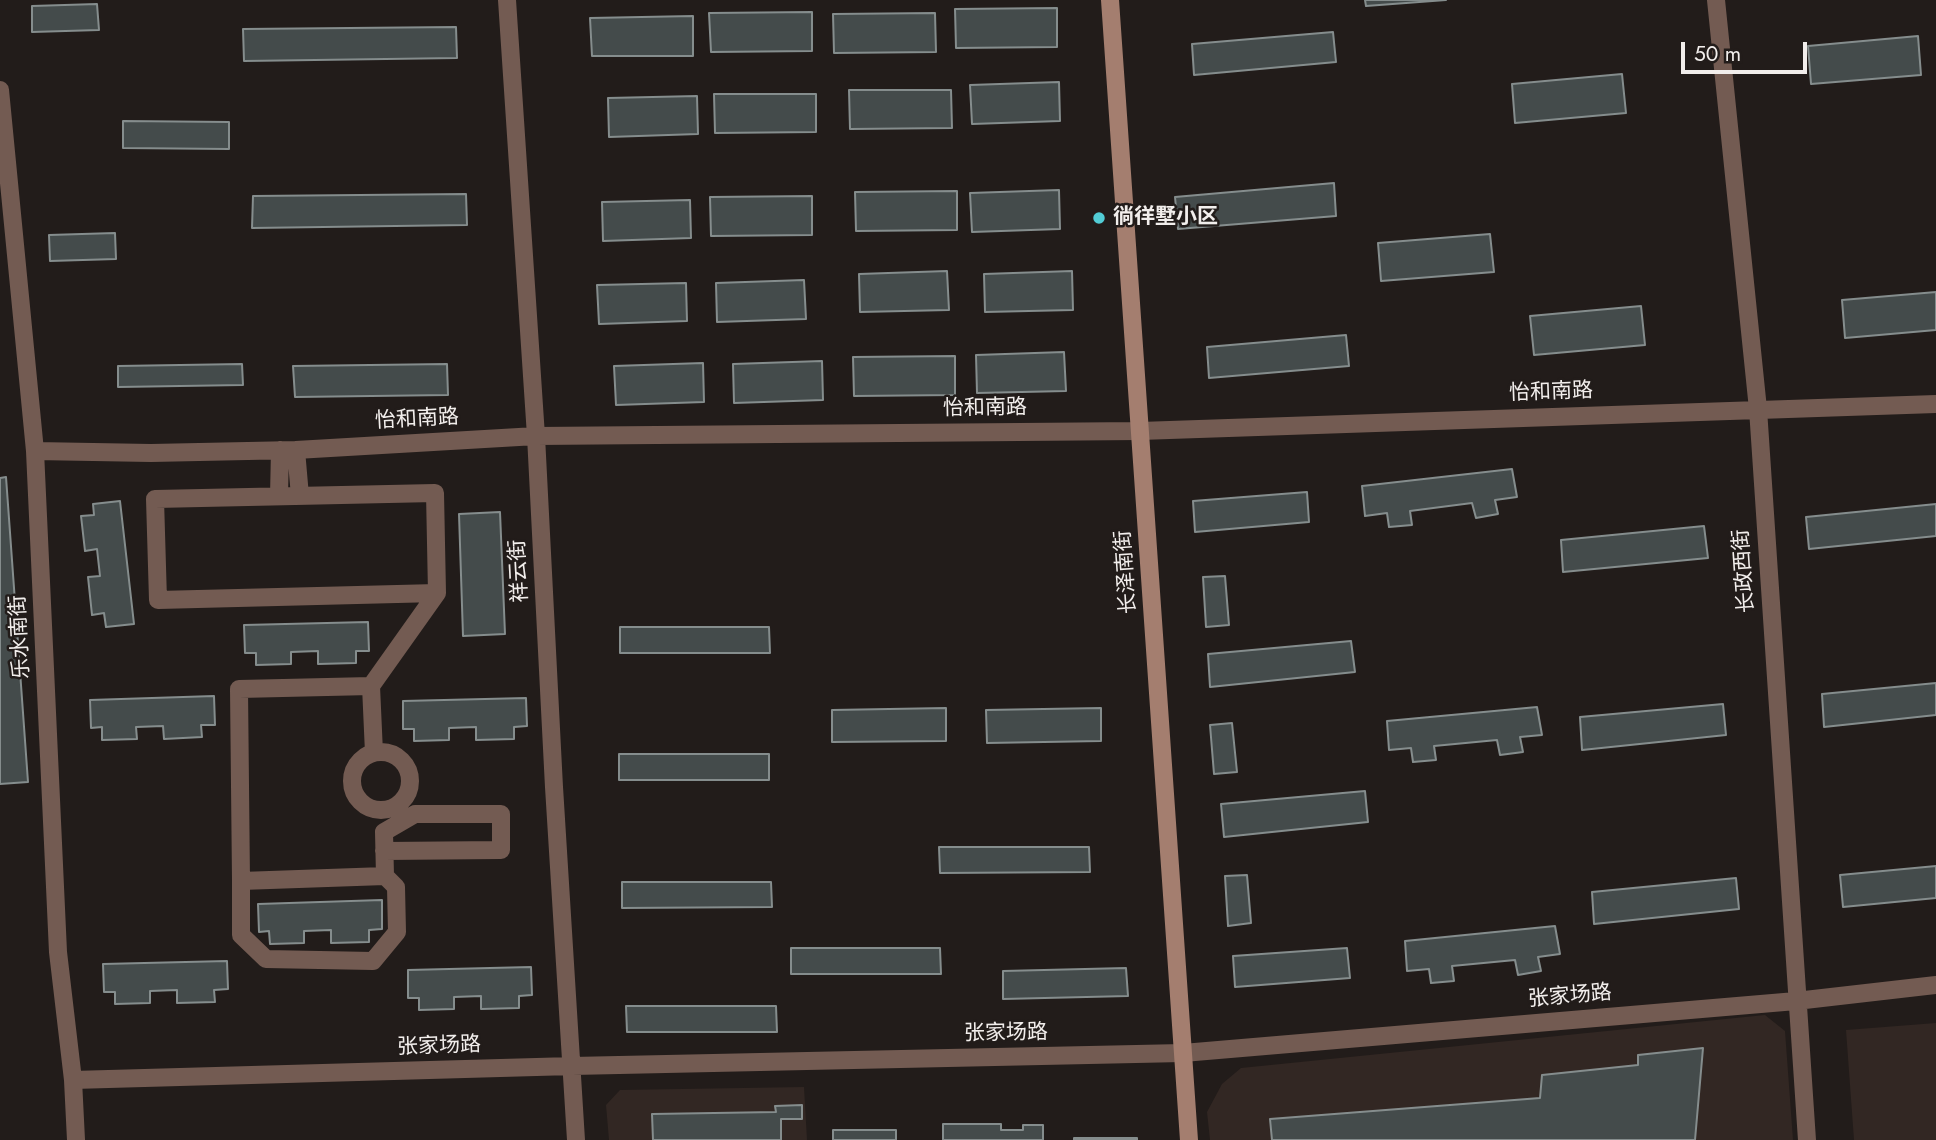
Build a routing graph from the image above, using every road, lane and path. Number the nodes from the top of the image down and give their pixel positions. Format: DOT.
graph roads {
  1 [pos="507,0"];
  2 [pos="1110,0"];
  3 [pos="1716,0"];
  4 [pos="0,90"];
  5 [pos="1936,404"];
  6 [pos="1758,409"];
  7 [pos="1140,430"];
  8 [pos="536,436"];
  9 [pos="288,450"];
  10 [pos="35,451"];
  11 [pos="279,496"];
  12 [pos="300,496"];
  13 [pos="437,593"];
  14 [pos="371,685"];
  15 [pos="374,753"];
  16 [pos="393,817"];
  17 [pos="384,850"];
  18 [pos="385,876"];
  19 [pos="241,881"];
  20 [pos="1936,985"];
  21 [pos="1796,1001"];
  22 [pos="1183,1053"];
  23 [pos="572,1066"];
  24 [pos="74,1080"];
  25 [pos="76,1140"];
  26 [pos="576,1140"];
  27 [pos="1189,1140"];
  28 [pos="1807,1140"];
  1 -- 8 [label="street, 祥云街"];
  2 -- 7 [label="street, 长泽南街"];
  3 -- 6 [label="street, 长政西街"];
  4 -- 10 [label="street, 乐水南街"];
  5 -- 6 [label="street, 怡和南路"];
  6 -- 7 [label="street, 怡和南路"];
  6 -- 21 [label="street, 长政西街"];
  7 -- 8 [label="street, 怡和南路"];
  7 -- 22 [label="street, 长泽南街"];
  8 -- 9 [label="street, 怡和南路"];
  8 -- 23 [label="street, 祥云街"];
  9 -- 10 [label="street, 怡和南路"];
  9 -- 11 [label="street"];
  9 -- 12 [label="street"];
  10 -- 24 [label="street, 乐水南街"];
  11 -- 12 [label="street"];
  11 -- 13 [label="street"];
  12 -- 13 [label="street"];
  13 -- 14 [label="street"];
  14 -- 15 [label="street"];
  14 -- 19 [label="street"];
  15 -- 16 [label="street"];
  15 -- 16 [label="street"];
  16 -- 17 [label="street"];
  16 -- 17 [label="street"];
  17 -- 18 [label="street"];
  18 -- 19 [label="street"];
  18 -- 19 [label="street"];
  20 -- 21 [label="street, 张家场路"];
  21 -- 22 [label="street, 张家场路"];
  21 -- 28 [label="street, 长政西街"];
  22 -- 23 [label="street, 张家场路"];
  22 -- 27 [label="street, 长泽南街"];
  23 -- 24 [label="street, 张家场路"];
  23 -- 26 [label="street, 祥云街"];
  24 -- 25 [label="street, 乐水南街"];
}
